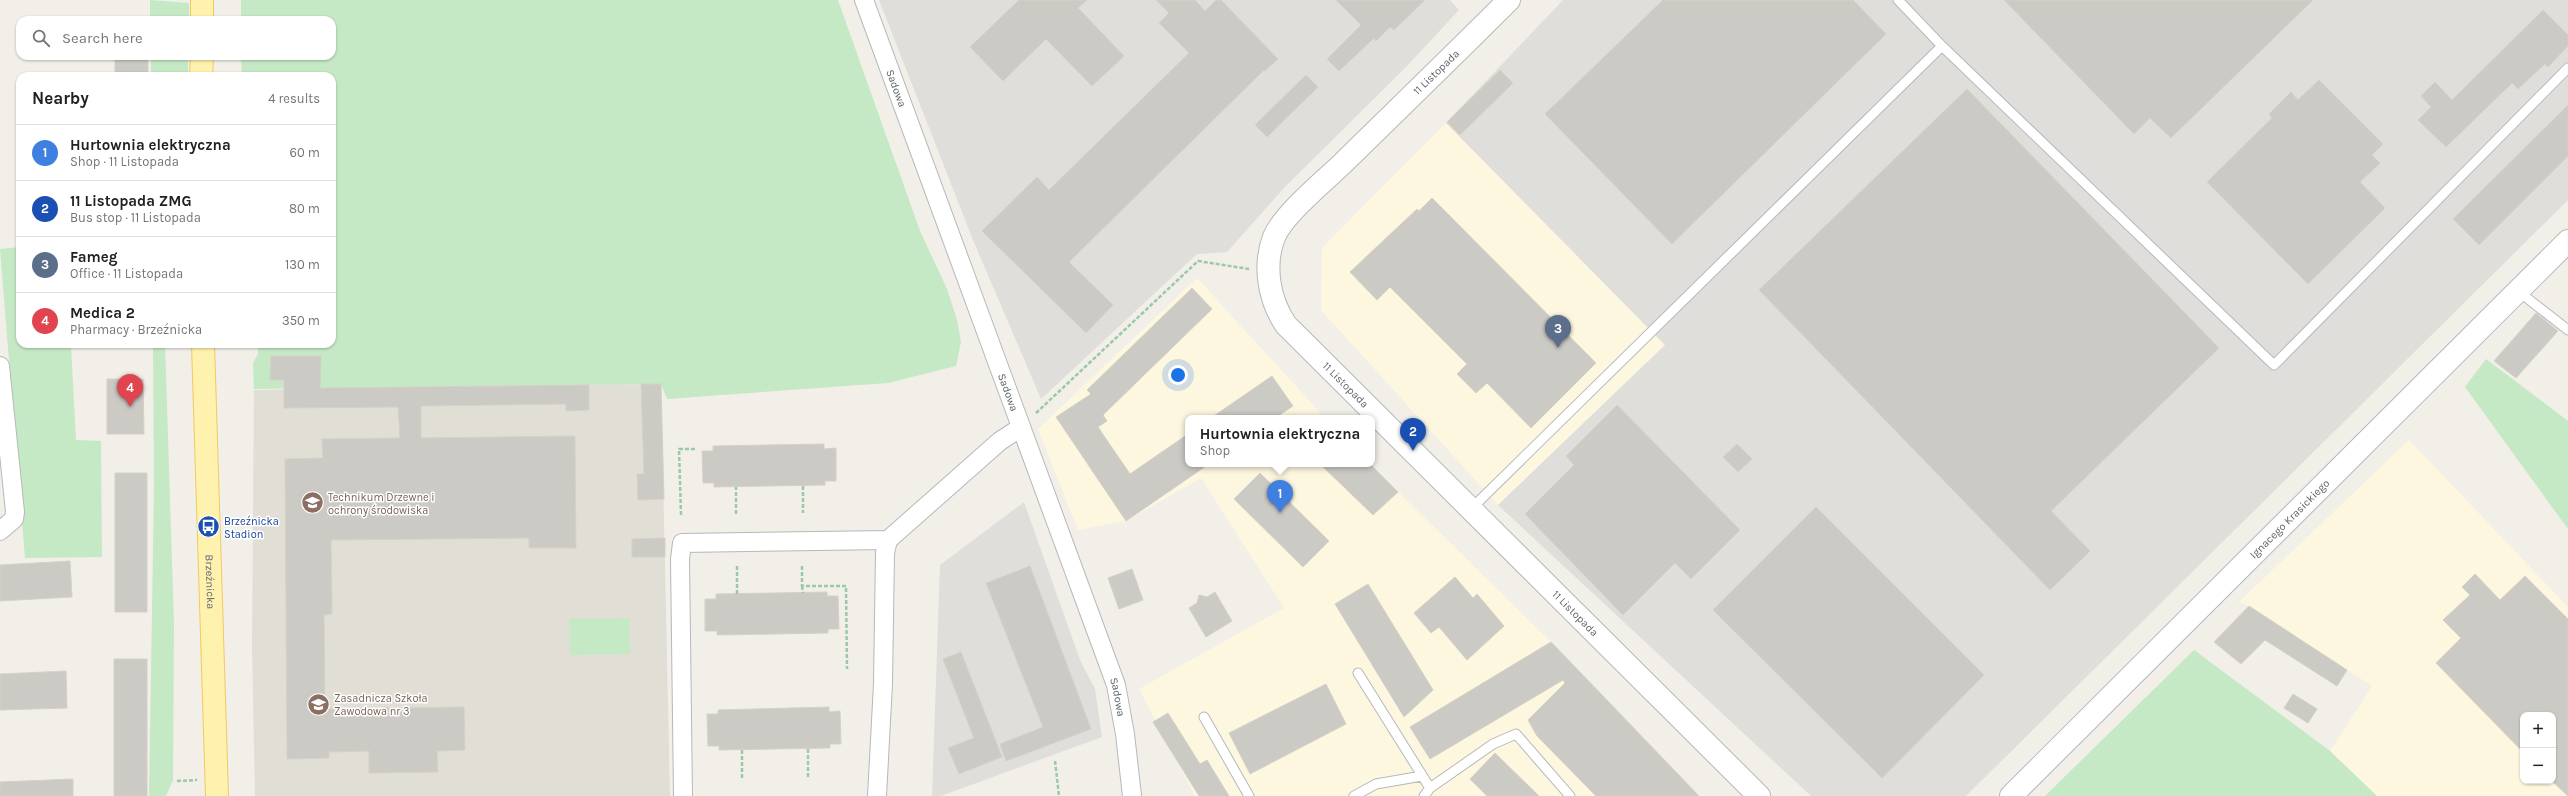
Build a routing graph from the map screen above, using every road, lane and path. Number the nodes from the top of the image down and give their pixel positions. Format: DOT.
graph roads {
  1 [pos="202,0"];
  2 [pos="864,0"];
  3 [pos="1509,0"];
  4 [pos="1898,0"];
  5 [pos="202,16"];
  6 [pos="1942,46"];
  7 [pos="202,60"];
  8 [pos="2568,68"];
  9 [pos="201,72"];
  10 [pos="2568,241"];
  11 [pos="1269,272"];
  12 [pos="2518,291"];
  13 [pos="2568,330"];
  14 [pos="202,348"];
  15 [pos="0,366"];
  16 [pos="1020,428"];
  17 [pos="695,449"];
  18 [pos="803,486"];
  19 [pos="736,487"];
  20 [pos="1471,509"];
  21 [pos="803,513"];
  22 [pos="736,514"];
  23 [pos="681,515"];
  24 [pos="0,531"];
  25 [pos="888,540"];
  26 [pos="737,566"];
  27 [pos="802,566"];
  28 [pos="802,586"];
  29 [pos="803,593"];
  30 [pos="737,594"];
  31 [pos="847,669"];
  32 [pos="1358,673"];
  33 [pos="1204,717"];
  34 [pos="808,749"];
  35 [pos="742,750"];
  36 [pos="1055,761"];
  37 [pos="1422,776"];
  38 [pos="808,778"];
  39 [pos="742,780"];
  40 [pos="178,781"];
  41 [pos="211,788"];
  42 [pos="1430,788"];
  43 [pos="1136,794"];
  44 [pos="683,796"];
  45 [pos="877,796"];
  46 [pos="1059,796"];
  47 [pos="1249,796"];
  48 [pos="1354,796"];
  49 [pos="1424,796"];
  50 [pos="1570,796"];
  51 [pos="1759,796"];
  52 [pos="2011,796"];
  1 -- 5 [label="main road"];
  2 -- 16 [label="street, Sadowa"];
  3 -- 11 [label="street, 11 Listopada"];
  4 -- 6 [label="lane"];
  6 -- 8 [label="lane"];
  6 -- 20 [label="lane"];
  7 -- 9 [label="main road"];
  10 -- 12 [label="street, Ignacego Krasickiego"];
  11 -- 16 [label="path"];
  11 -- 20 [label="street, 11 Listopada"];
  12 -- 13 [label="lane"];
  12 -- 52 [label="street, Ignacego Krasickiego"];
  14 -- 41 [label="main road, Brzeźnicka"];
  15 -- 24 [label="street"];
  16 -- 25 [label="street"];
  16 -- 43 [label="street, Sadowa"];
  17 -- 23 [label="path"];
  18 -- 21 [label="path"];
  19 -- 22 [label="path"];
  20 -- 51 [label="street, 11 Listopada"];
  25 -- 44 [label="street"];
  25 -- 45 [label="street"];
  26 -- 30 [label="path"];
  27 -- 28 [label="path"];
  28 -- 29 [label="path"];
  28 -- 31 [label="path"];
  32 -- 37 [label="lane"];
  33 -- 47 [label="lane"];
  34 -- 38 [label="path"];
  35 -- 39 [label="path"];
  36 -- 46 [label="path"];
  37 -- 42 [label="lane"];
  37 -- 48 [label="lane"];
  40 -- 41 [label="path"];
  42 -- 49 [label="lane"];
  42 -- 50 [label="lane"];
}
